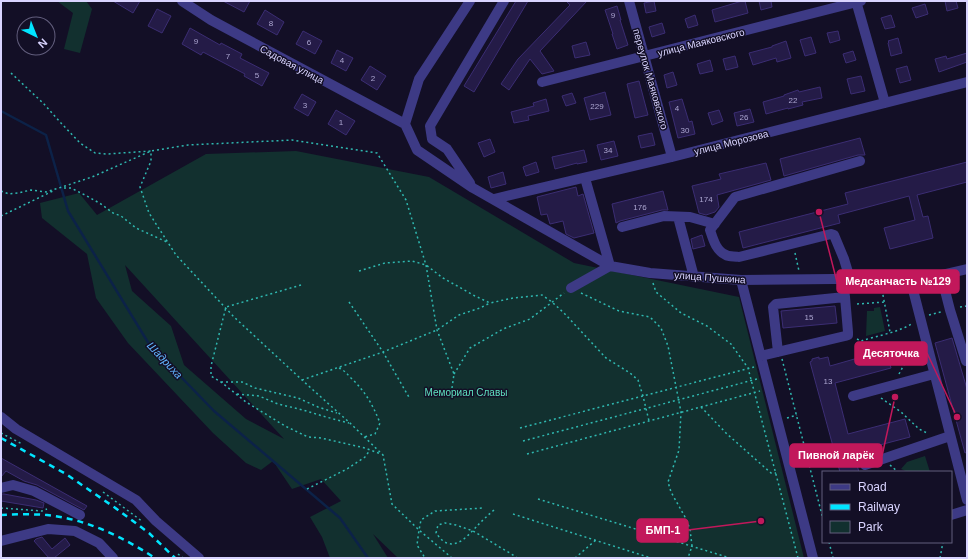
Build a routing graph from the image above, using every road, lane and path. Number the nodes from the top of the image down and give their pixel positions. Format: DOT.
graph roads {
  1 [pos="182,1"];
  2 [pos="470,1"];
  3 [pos="504,1"];
  4 [pos="629,1"];
  5 [pos="858,1"];
  6 [pos="644,56"];
  7 [pos="11,73"];
  8 [pos="542,82"];
  9 [pos="967,82"];
  10 [pos="885,103"];
  11 [pos="405,124"];
  12 [pos="151,151"];
  13 [pos="672,157"];
  14 [pos="860,160"];
  15 [pos="585,178"];
  16 [pos="59,188"];
  17 [pos="62,188"];
  18 [pos="473,188"];
  19 [pos="1,191"];
  20 [pos="494,199"];
  21 [pos="1,216"];
  22 [pos="678,217"];
  23 [pos="715,224"];
  24 [pos="622,227"];
  25 [pos="169,243"];
  26 [pos="792,244"];
  27 [pos="798,264"];
  28 [pos="426,265"];
  29 [pos="610,266"];
  30 [pos="967,269"];
  31 [pos="359,271"];
  32 [pos="650,273"];
  33 [pos="941,275"];
  34 [pos="694,276"];
  35 [pos="910,278"];
  36 [pos="847,279"];
  37 [pos="741,280"];
  38 [pos="301,285"];
  39 [pos="571,288"];
  40 [pos="882,290"];
  41 [pos="845,297"];
  42 [pos="349,302"];
  43 [pos="552,302"];
  44 [pos="885,302"];
  45 [pos="490,303"];
  46 [pos="857,304"];
  47 [pos="967,306"];
  48 [pos="226,307"];
  49 [pos="950,310"];
  50 [pos="920,318"];
  51 [pos="437,330"];
  52 [pos="891,332"];
  53 [pos="848,335"];
  54 [pos="924,335"];
  55 [pos="383,352"];
  56 [pos="780,355"];
  57 [pos="762,360"];
  58 [pos="967,361"];
  59 [pos="339,368"];
  60 [pos="748,368"];
  61 [pos="454,374"];
  62 [pos="934,374"];
  63 [pos="766,377"];
  64 [pos="302,380"];
  65 [pos="752,380"];
  66 [pos="221,382"];
  67 [pos="893,385"];
  68 [pos="676,387"];
  69 [pos="452,388"];
  70 [pos="769,389"];
  71 [pos="870,391"];
  72 [pos="755,393"];
  73 [pos="236,394"];
  74 [pos="643,396"];
  75 [pos="853,396"];
  76 [pos="410,399"];
  77 [pos="678,400"];
  78 [pos="701,407"];
  79 [pos="646,408"];
  80 [pos="680,412"];
  81 [pos="338,413"];
  82 [pos="1,417"];
  83 [pos="648,421"];
  84 [pos="351,424"];
  85 [pos="520,428"];
  86 [pos="1,433"];
  87 [pos="950,436"];
  88 [pos="364,437"];
  89 [pos="940,439"];
  90 [pos="523,441"];
  91 [pos="23,445"];
  92 [pos="370,450"];
  93 [pos="383,454"];
  94 [pos="526,454"];
  95 [pos="865,465"];
  96 [pos="776,473"];
  97 [pos="1,488"];
  98 [pos="307,489"];
  99 [pos="100,490"];
  100 [pos="538,499"];
  101 [pos="967,500"];
  102 [pos="60,505"];
  103 [pos="1,508"];
  104 [pos="483,508"];
  105 [pos="494,510"];
  106 [pos="967,510"];
  107 [pos="513,514"];
  108 [pos="80,515"];
  109 [pos="822,515"];
  110 [pos="952,515"];
  111 [pos="143,522"];
  112 [pos="419,530"];
  113 [pos="473,531"];
  114 [pos="596,540"];
  115 [pos="1,541"];
  116 [pos="829,543"];
  117 [pos="944,543"];
  118 [pos="692,546"];
  119 [pos="177,553"];
  120 [pos="113,558"];
  121 [pos="183,558"];
  122 [pos="199,558"];
  123 [pos="425,558"];
  124 [pos="452,558"];
  125 [pos="517,558"];
  126 [pos="575,558"];
  127 [pos="651,558"];
  128 [pos="688,558"];
  129 [pos="730,558"];
  130 [pos="798,558"];
  131 [pos="813,558"];
  132 [pos="833,558"];
  133 [pos="940,558"];
  1 -- 11 [label="street, Садовая улица"];
  2 -- 11 [label="street"];
  3 -- 18 [label="street"];
  4 -- 6 [label="street, переулок Маяковского"];
  5 -- 6 [label="street, улица Маяковского"];
  5 -- 10 [label="street"];
  6 -- 8 [label="street, улица Маяковского"];
  6 -- 13 [label="street, переулок Маяковского"];
  7 -- 12 [label="path"];
  9 -- 10 [label="street, улица Морозова"];
  10 -- 13 [label="street, улица Морозова"];
  11 -- 18 [label="street, улица Пушкина"];
  12 -- 17 [label="path"];
  12 -- 25 [label="path"];
  12 -- 28 [label="path"];
  13 -- 15 [label="street, улица Морозова"];
  14 -- 23 [label="street"];
  15 -- 20 [label="street, улица Морозова"];
  15 -- 29 [label="street"];
  16 -- 17 [label="path"];
  16 -- 19 [label="path"];
  16 -- 21 [label="path"];
  17 -- 25 [label="path"];
  18 -- 20 [label="street, улица Пушкина"];
  20 -- 29 [label="street, улица Пушкина"];
  22 -- 23 [label="street"];
  22 -- 24 [label="street"];
  22 -- 34 [label="street"];
  23 -- 26 [label="street"];
  25 -- 48 [label="path"];
  26 -- 27 [label="path"];
  26 -- 36 [label="street"];
  28 -- 31 [label="path"];
  28 -- 45 [label="path"];
  28 -- 51 [label="path"];
  29 -- 32 [label="street, улица Пушкина"];
  29 -- 39 [label="street"];
  30 -- 33 [label="street, улица Пушкина"];
  32 -- 34 [label="street, улица Пушкина"];
  32 -- 60 [label="path"];
  33 -- 35 [label="street, улица Пушкина"];
  33 -- 49 [label="street"];
  34 -- 37 [label="street, улица Пушкина"];
  35 -- 36 [label="street, улица Пушкина"];
  35 -- 50 [label="street"];
  36 -- 37 [label="street, улица Пушкина"];
  36 -- 41 [label="street"];
  37 -- 57 [label="street"];
  38 -- 48 [label="path"];
  39 -- 43 [label="path"];
  39 -- 68 [label="path"];
  40 -- 44 [label="path"];
  41 -- 53 [label="street"];
  41 -- 56 [label="street"];
  42 -- 55 [label="path"];
  43 -- 45 [label="path"];
  43 -- 61 [label="path"];
  43 -- 74 [label="path"];
  44 -- 46 [label="path"];
  44 -- 52 [label="path"];
  45 -- 51 [label="path"];
  47 -- 49 [label="path"];
  48 -- 64 [label="path"];
  48 -- 66 [label="path"];
  49 -- 50 [label="path"];
  49 -- 58 [label="street"];
  50 -- 52 [label="path"];
  50 -- 54 [label="street"];
  51 -- 55 [label="path"];
  51 -- 61 [label="path"];
  52 -- 53 [label="path"];
  53 -- 56 [label="street"];
  54 -- 62 [label="street"];
  54 -- 67 [label="path"];
  55 -- 59 [label="path"];
  55 -- 76 [label="path"];
  56 -- 57 [label="street"];
  56 -- 109 [label="path"];
  57 -- 60 [label="path"];
  57 -- 63 [label="street"];
  59 -- 64 [label="path"];
  59 -- 88 [label="path"];
  60 -- 65 [label="path"];
  60 -- 68 [label="path"];
  61 -- 69 [label="path"];
  62 -- 67 [label="street"];
  62 -- 87 [label="street"];
  63 -- 65 [label="path"];
  63 -- 70 [label="street"];
  64 -- 81 [label="path"];
  65 -- 72 [label="path"];
  65 -- 77 [label="path"];
  66 -- 73 [label="path"];
  66 -- 81 [label="path"];
  67 -- 71 [label="street"];
  68 -- 74 [label="path"];
  68 -- 77 [label="path"];
  70 -- 72 [label="path"];
  70 -- 131 [label="street"];
  71 -- 75 [label="street"];
  71 -- 89 [label="path"];
  72 -- 78 [label="path"];
  72 -- 96 [label="path"];
  73 -- 84 [label="path"];
  73 -- 92 [label="path"];
  74 -- 79 [label="path"];
  74 -- 85 [label="path"];
  77 -- 79 [label="path"];
  77 -- 80 [label="path"];
  78 -- 80 [label="path"];
  78 -- 96 [label="path"];
  79 -- 83 [label="path"];
  79 -- 90 [label="path"];
  80 -- 83 [label="path"];
  80 -- 118 [label="path"];
  81 -- 84 [label="path"];
  82 -- 122 [label="street"];
  83 -- 94 [label="path"];
  84 -- 88 [label="path"];
  86 -- 91 [label="path"];
  87 -- 89 [label="street"];
  87 -- 101 [label="street"];
  88 -- 93 [label="path"];
  89 -- 95 [label="street"];
  92 -- 93 [label="path"];
  92 -- 98 [label="path"];
  93 -- 112 [label="path"];
  96 -- 130 [label="path"];
  97 -- 102 [label="street"];
  99 -- 111 [label="path"];
  100 -- 118 [label="path"];
  102 -- 103 [label="path"];
  102 -- 108 [label="street"];
  104 -- 112 [label="path"];
  105 -- 113 [label="path"];
  106 -- 110 [label="street"];
  107 -- 114 [label="path"];
  112 -- 123 [label="path"];
  112 -- 124 [label="path"];
  113 -- 113 [label="path"];
  113 -- 125 [label="path"];
  114 -- 126 [label="path"];
  114 -- 127 [label="path"];
  115 -- 120 [label="street"];
  116 -- 132 [label="path"];
  117 -- 133 [label="path"];
  118 -- 128 [label="path"];
  118 -- 129 [label="path"];
  119 -- 121 [label="path"];
}
